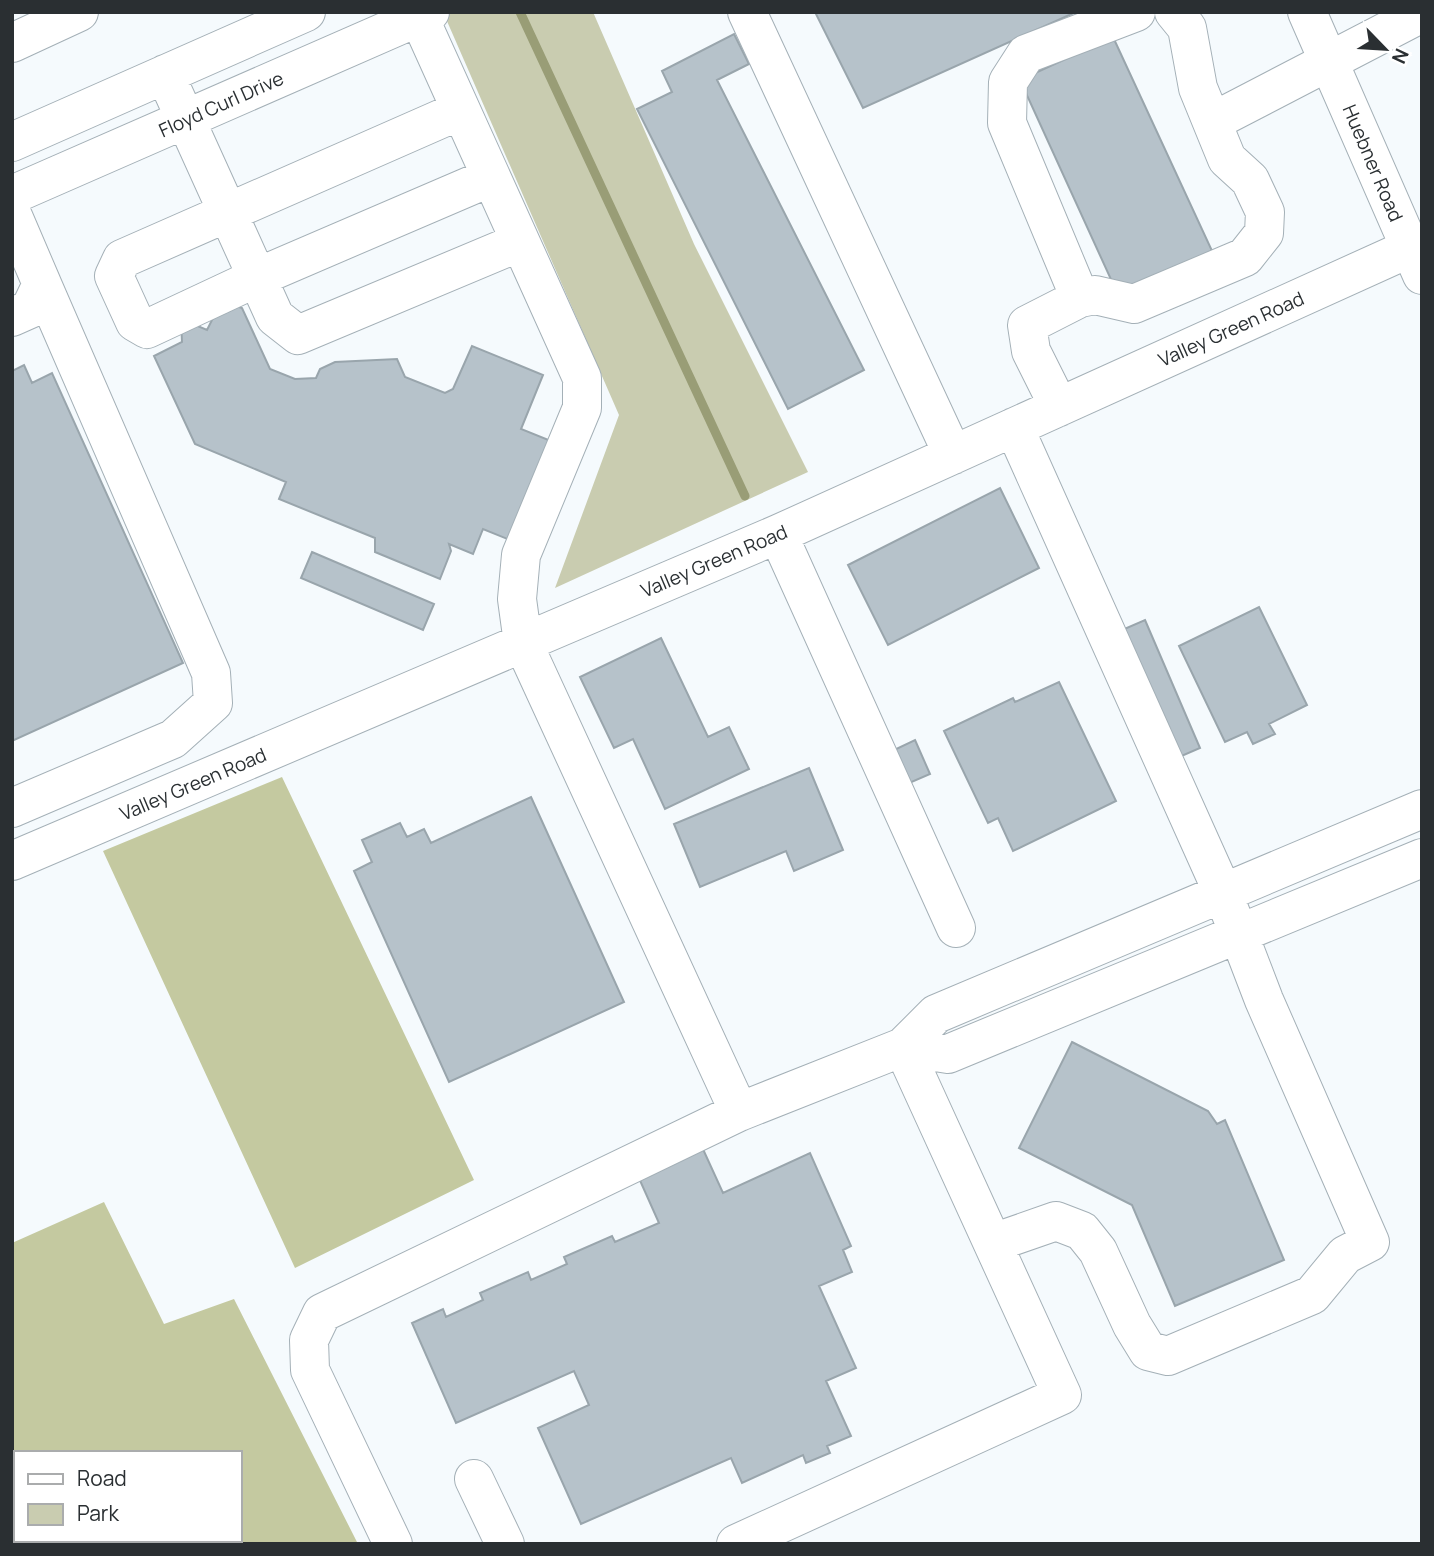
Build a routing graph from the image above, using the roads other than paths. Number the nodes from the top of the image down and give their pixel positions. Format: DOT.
graph roads {
  1 [pos="79,12"];
  2 [pos="306,12"];
  3 [pos="747,12"];
  4 [pos="1136,12"];
  5 [pos="1174,12"];
  6 [pos="1307,12"];
  7 [pos="1422,13"];
  8 [pos="424,15"];
  9 [pos="12,43"];
  10 [pos="1329,62"];
  11 [pos="165,74"];
  12 [pos="461,110"];
  13 [pos="186,119"];
  14 [pos="1212,122"];
  15 [pos="12,142"];
  16 [pos="491,177"];
  17 [pos="12,195"];
  18 [pos="228,211"];
  19 [pos="12,214"];
  20 [pos="520,242"];
  21 [pos="1416,261"];
  22 [pos="258,277"];
  23 [pos="42,284"];
  24 [pos="1080,298"];
  25 [pos="12,317"];
  26 [pos="1059,407"];
  27 [pos="1014,427"];
  28 [pos="953,455"];
  29 [pos="778,534"];
  30 [pos="523,643"];
  31 [pos="12,808"];
  32 [pos="1422,809"];
  33 [pos="1422,858"];
  34 [pos="12,861"];
  35 [pos="1223,893"];
  36 [pos="956,928"];
  37 [pos="1239,933"];
  38 [pos="903,1047"];
  39 [pos="740,1112"];
  40 [pos="993,1242"];
  41 [pos="474,1479"];
  42 [pos="393,1544"];
  43 [pos="505,1544"];
  44 [pos="736,1544"];
  1 -- 9 [label="street"];
  2 -- 11 [label="street"];
  3 -- 28 [label="street"];
  4 -- 24 [label="street"];
  5 -- 14 [label="street"];
  6 -- 10 [label="street, Huebner Road"];
  7 -- 10 [label="street"];
  8 -- 12 [label="street"];
  8 -- 13 [label="street, Floyd Curl Drive"];
  10 -- 14 [label="street"];
  10 -- 21 [label="street, Huebner Road"];
  11 -- 13 [label="street"];
  11 -- 15 [label="street"];
  12 -- 16 [label="street"];
  12 -- 18 [label="street"];
  13 -- 17 [label="street, Floyd Curl Drive"];
  13 -- 18 [label="street"];
  14 -- 24 [label="street"];
  16 -- 20 [label="street"];
  16 -- 22 [label="street"];
  18 -- 22 [label="street"];
  18 -- 22 [label="street"];
  19 -- 23 [label="street"];
  20 -- 22 [label="street"];
  20 -- 30 [label="street"];
  21 -- 26 [label="street, Valley Green Road"];
  23 -- 25 [label="street"];
  23 -- 31 [label="street"];
  24 -- 26 [label="street"];
  26 -- 27 [label="street, Valley Green Road"];
  27 -- 28 [label="street, Valley Green Road"];
  27 -- 35 [label="street"];
  28 -- 29 [label="street, Valley Green Road"];
  29 -- 30 [label="street, Valley Green Road"];
  29 -- 36 [label="street"];
  30 -- 34 [label="street, Valley Green Road"];
  30 -- 39 [label="street"];
  32 -- 35 [label="street"];
  33 -- 37 [label="street"];
  35 -- 37 [label="street"];
  35 -- 38 [label="street"];
  37 -- 38 [label="street"];
  37 -- 40 [label="street"];
  38 -- 39 [label="street"];
  38 -- 40 [label="street"];
  39 -- 42 [label="street"];
  40 -- 44 [label="street"];
  41 -- 43 [label="street"];
}
